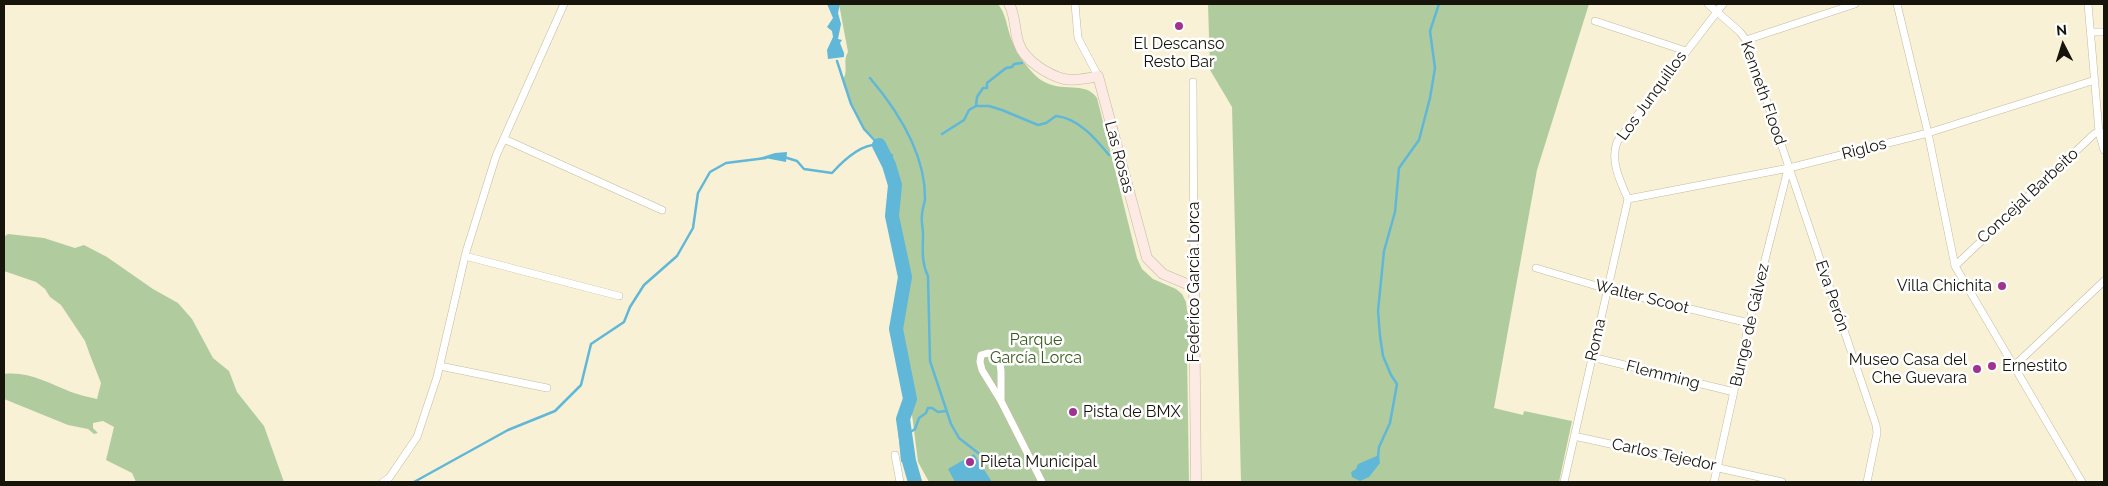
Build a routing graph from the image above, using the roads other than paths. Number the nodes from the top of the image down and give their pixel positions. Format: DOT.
graph roads {
  1 [pos="564,4"];
  2 [pos="1009,4"];
  3 [pos="1076,4"];
  4 [pos="1708,4"];
  5 [pos="1723,4"];
  6 [pos="1855,4"];
  7 [pos="1897,4"];
  8 [pos="2088,4"];
  9 [pos="2094,4"];
  10 [pos="1717,11"];
  11 [pos="2089,12"];
  12 [pos="1595,21"];
  13 [pos="2091,32"];
  14 [pos="2104,32"];
  15 [pos="1746,40"];
  16 [pos="1686,51"];
  17 [pos="1098,76"];
  18 [pos="2095,80"];
  19 [pos="1193,82"];
  20 [pos="2102,132"];
  21 [pos="1928,133"];
  22 [pos="504,138"];
  23 [pos="2104,150"];
  24 [pos="1789,168"];
  25 [pos="1628,199"];
  26 [pos="662,210"];
  27 [pos="465,256"];
  28 [pos="1955,266"];
  29 [pos="1536,268"];
  30 [pos="2104,281"];
  31 [pos="1194,287"];
  32 [pos="1607,289"];
  33 [pos="618,296"];
  34 [pos="1749,323"];
  35 [pos="1592,357"];
  36 [pos="440,366"];
  37 [pos="2013,367"];
  38 [pos="547,388"];
  39 [pos="1734,392"];
  40 [pos="1001,401"];
  41 [pos="1574,436"];
  42 [pos="895,455"];
  43 [pos="1717,466"];
  44 [pos="383,482"];
  45 [pos="900,482"];
  46 [pos="1042,482"];
  47 [pos="1196,482"];
  48 [pos="1564,482"];
  49 [pos="1714,482"];
  50 [pos="1782,482"];
  51 [pos="1867,482"];
  52 [pos="2082,482"];
  1 -- 22 [label="street"];
  2 -- 17 [label="street"];
  3 -- 17 [label="street, Las Rosas"];
  4 -- 10 [label="street, Kenneth Flood"];
  5 -- 10 [label="street, Los Junquillos"];
  6 -- 15 [label="street"];
  7 -- 21 [label="street"];
  8 -- 11 [label="street"];
  9 -- 11 [label="street"];
  10 -- 15 [label="street, Kenneth Flood"];
  10 -- 16 [label="street, Los Junquillos"];
  11 -- 13 [label="street"];
  12 -- 16 [label="street"];
  13 -- 14 [label="street"];
  13 -- 18 [label="street"];
  15 -- 24 [label="street, Kenneth Flood"];
  16 -- 25 [label="street, Los Junquillos"];
  17 -- 31 [label="street, Las Rosas"];
  18 -- 20 [label="street"];
  18 -- 21 [label="street, Riglos"];
  19 -- 31 [label="street, Federico García Lorca"];
  20 -- 23 [label="street"];
  20 -- 28 [label="street, Concejal Barbeito"];
  21 -- 24 [label="street, Riglos"];
  21 -- 28 [label="street"];
  22 -- 26 [label="street"];
  22 -- 27 [label="street"];
  24 -- 25 [label="street, Riglos"];
  24 -- 34 [label="street, Bunge de Gálvez"];
  24 -- 51 [label="street, Eva Perón"];
  25 -- 32 [label="street, Roma"];
  27 -- 33 [label="street"];
  27 -- 36 [label="street"];
  28 -- 37 [label="street"];
  29 -- 32 [label="street, Walter Scoot"];
  30 -- 37 [label="street"];
  31 -- 47 [label="street, Federico García Lorca"];
  32 -- 34 [label="street, Walter Scoot"];
  32 -- 35 [label="street, Roma"];
  34 -- 39 [label="street, Bunge de Gálvez"];
  35 -- 39 [label="street, Flemming"];
  35 -- 41 [label="street, Roma"];
  36 -- 38 [label="street"];
  36 -- 44 [label="street"];
  37 -- 52 [label="street"];
  39 -- 43 [label="street, Bunge de Gálvez"];
  40 -- 40 [label="street"];
  40 -- 46 [label="street"];
  41 -- 43 [label="street, Carlos Tejedor"];
  41 -- 48 [label="street, Roma"];
  42 -- 45 [label="street"];
  43 -- 49 [label="street, Bunge de Gálvez"];
  43 -- 50 [label="street, Carlos Tejedor"];
}
